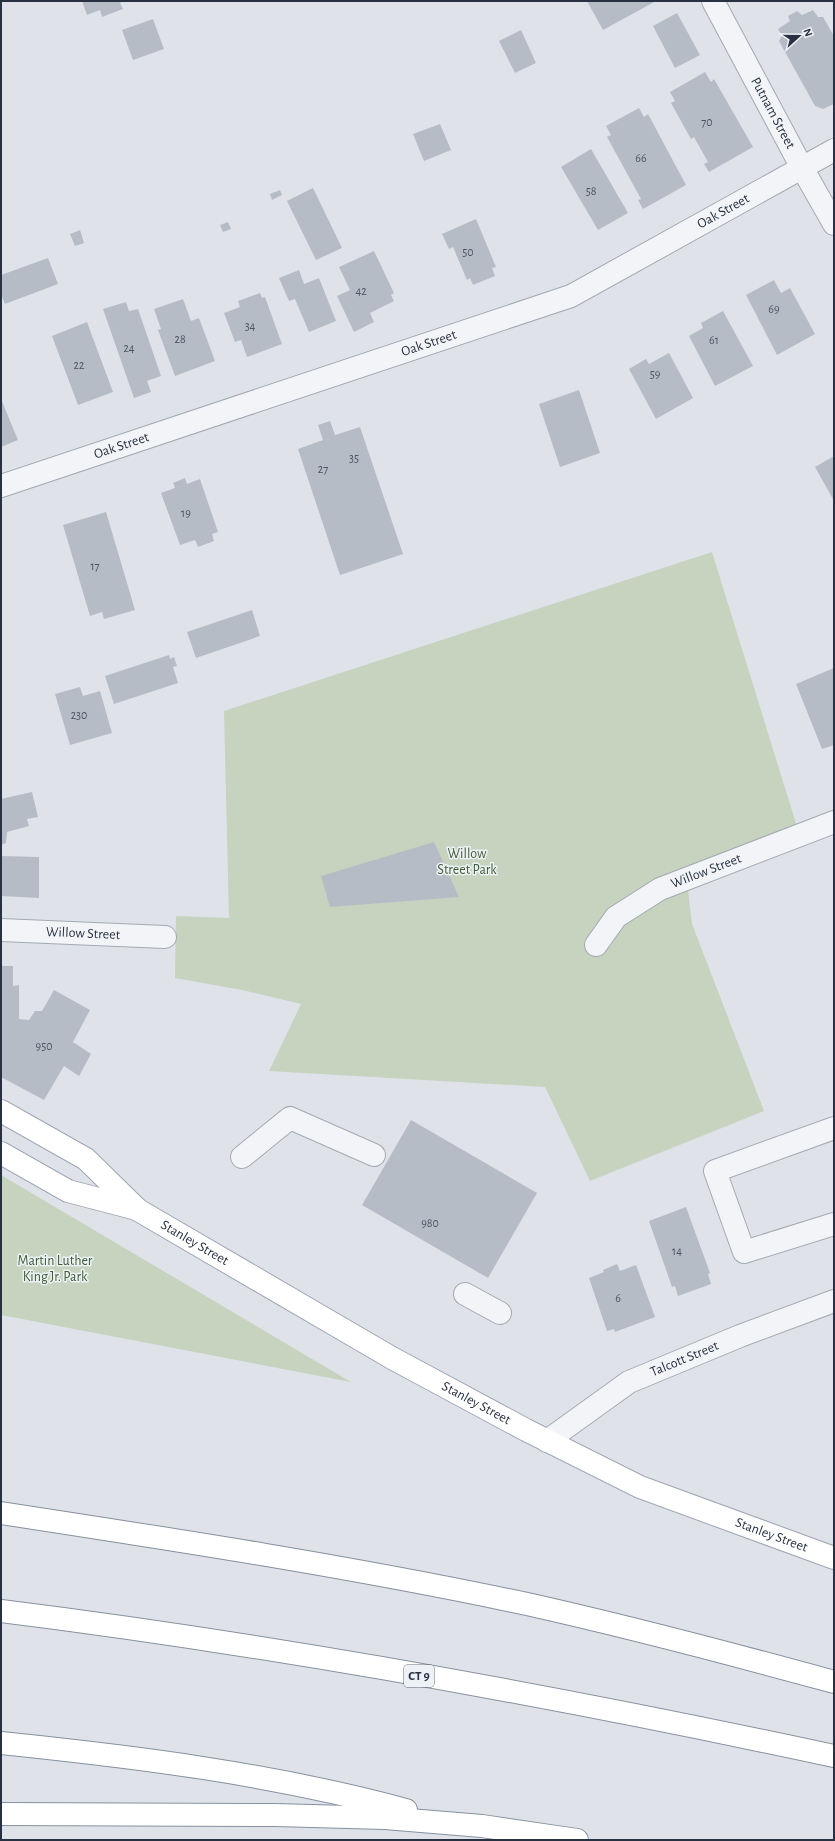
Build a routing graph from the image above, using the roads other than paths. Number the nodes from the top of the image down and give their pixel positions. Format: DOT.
graph roads {
  1 [pos="713,1"];
  2 [pos="834,150"];
  3 [pos="801,166"];
  4 [pos="834,224"];
  5 [pos="1,486"];
  6 [pos="834,822"];
  7 [pos="1,930"];
  8 [pos="165,937"];
  9 [pos="596,945"];
  10 [pos="1,1111"];
  11 [pos="834,1128"];
  12 [pos="1,1153"];
  13 [pos="374,1155"];
  14 [pos="242,1157"];
  15 [pos="138,1210"];
  16 [pos="834,1224"];
  17 [pos="465,1294"];
  18 [pos="834,1301"];
  19 [pos="500,1312"];
  20 [pos="547,1441"];
  21 [pos="1,1513"];
  22 [pos="834,1558"];
  23 [pos="1,1611"];
  24 [pos="834,1682"];
  25 [pos="1,1743"];
  26 [pos="834,1756"];
  27 [pos="1,1814"];
  28 [pos="448,1822"];
  29 [pos="577,1840"];
  1 -- 3 [label="street, Putnam Street"];
  2 -- 3 [label="street, Oak Street"];
  3 -- 4 [label="street, Putnam Street"];
  3 -- 5 [label="street, Oak Street"];
  6 -- 9 [label="street, Willow Street"];
  7 -- 8 [label="street, Willow Street"];
  10 -- 15 [label="main road, Stanley Street"];
  11 -- 16 [label="street"];
  12 -- 15 [label="main road, Stanley Street"];
  13 -- 14 [label="street"];
  15 -- 20 [label="main road, Stanley Street"];
  17 -- 19 [label="street"];
  18 -- 20 [label="street, Talcott Street"];
  20 -- 22 [label="main road, Stanley Street"];
  21 -- 24 [label="main road"];
  23 -- 26 [label="main road, CT 9"];
  25 -- 28 [label="main road"];
  27 -- 28 [label="main road"];
  28 -- 29 [label="main road"];
}
